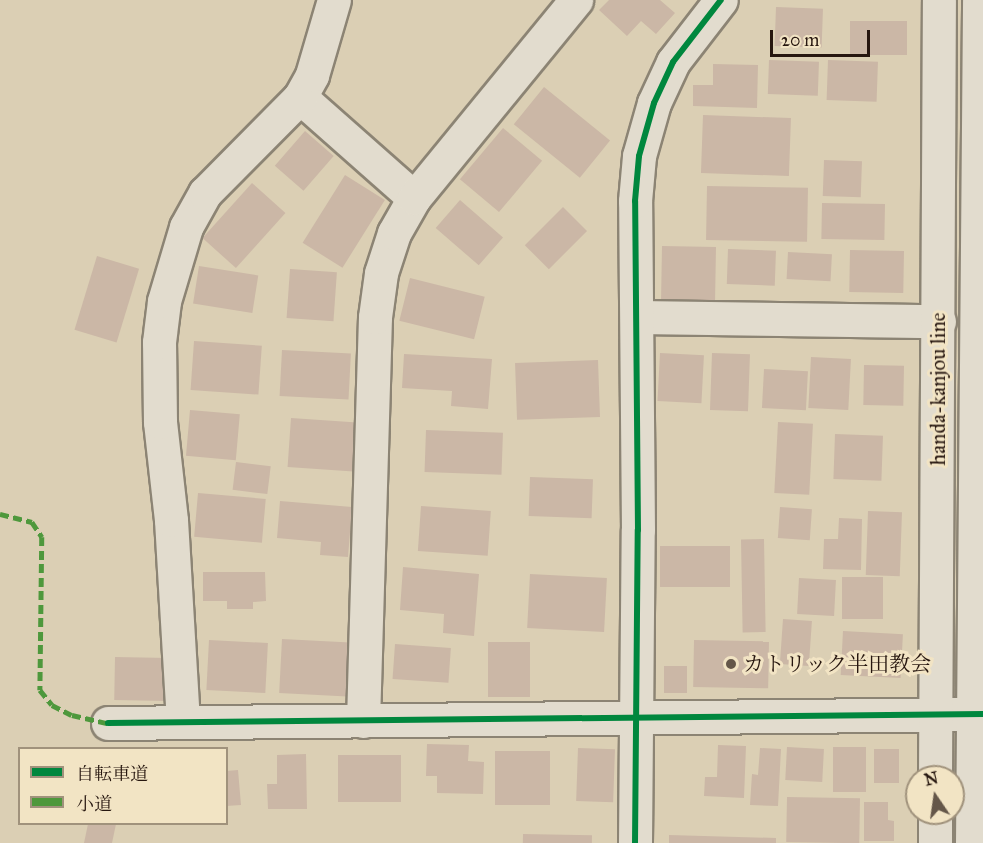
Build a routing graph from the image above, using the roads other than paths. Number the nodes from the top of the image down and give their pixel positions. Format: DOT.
graph roads {
  1 [pos="334,0"];
  2 [pos="576,0"];
  3 [pos="721,0"];
  4 [pos="939,0"];
  5 [pos="979,0"];
  6 [pos="300,97"];
  7 [pos="414,198"];
  8 [pos="637,317"];
  9 [pos="939,321"];
  10 [pos="936,714"];
  11 [pos="978,714"];
  12 [pos="636,719"];
  13 [pos="363,721"];
  14 [pos="183,722"];
  15 [pos="108,723"];
  16 [pos="935,765"];
  17 [pos="935,825"];
  18 [pos="636,843"];
  19 [pos="935,843"];
  20 [pos="972,843"];
  1 -- 6 [label="street"];
  2 -- 7 [label="street"];
  3 -- 8 [label="street"];
  4 -- 9 [label="street, handa-kanjou line"];
  5 -- 11 [label="street, handa-kanjou line"];
  6 -- 7 [label="street"];
  6 -- 14 [label="street"];
  7 -- 13 [label="street"];
  8 -- 9 [label="street"];
  8 -- 12 [label="street"];
  9 -- 10 [label="street, handa-kanjou line"];
  10 -- 11 [label="street"];
  10 -- 12 [label="street"];
  10 -- 16 [label="street, handa-kanjou line"];
  11 -- 20 [label="street, handa-kanjou line"];
  12 -- 13 [label="street"];
  12 -- 18 [label="street"];
  13 -- 14 [label="street"];
  14 -- 15 [label="street"];
  17 -- 19 [label="street"];
}
